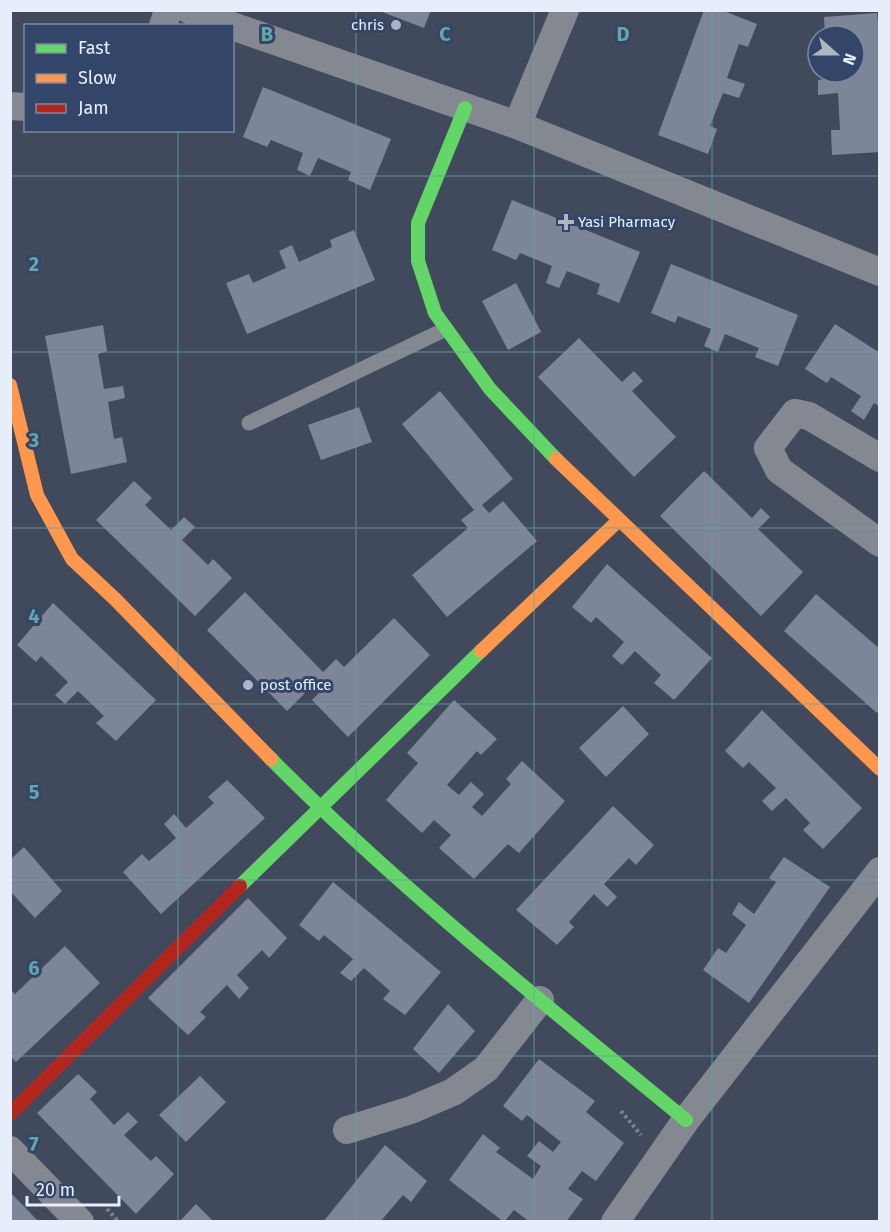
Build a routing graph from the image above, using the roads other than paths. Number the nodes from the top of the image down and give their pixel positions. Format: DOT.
graph roads {
  1 [pos="189,10"];
  2 [pos="565,10"];
  3 [pos="227,24"];
  4 [pos="234,27"];
  5 [pos="465,108"];
  6 [pos="518,125"];
  7 [pos="879,272"];
  8 [pos="446,328"];
  9 [pos="10,385"];
  10 [pos="249,423"];
  11 [pos="26,453"];
  12 [pos="879,458"];
  13 [pos="10,459"];
  14 [pos="620,520"];
  15 [pos="879,543"];
  16 [pos="879,769"];
  17 [pos="319,807"];
  18 [pos="879,871"];
  19 [pos="540,1000"];
  20 [pos="10,1114"];
  21 [pos="686,1120"];
  22 [pos="347,1130"];
  23 [pos="10,1150"];
  24 [pos="80,1221"];
  25 [pos="615,1221"];
  1 -- 3 [label="street"];
  2 -- 6 [label="street"];
  4 -- 5 [label="street"];
  5 -- 6 [label="street"];
  5 -- 8 [label="street"];
  6 -- 7 [label="street"];
  8 -- 10 [label="lane"];
  8 -- 14 [label="street"];
  9 -- 11 [label="street"];
  11 -- 13 [label="lane"];
  11 -- 17 [label="street"];
  12 -- 15 [label="street"];
  14 -- 16 [label="street"];
  14 -- 17 [label="street"];
  17 -- 19 [label="street"];
  17 -- 20 [label="street"];
  18 -- 21 [label="street"];
  19 -- 21 [label="street"];
  19 -- 22 [label="street"];
  21 -- 25 [label="street"];
  23 -- 24 [label="street"];
}
